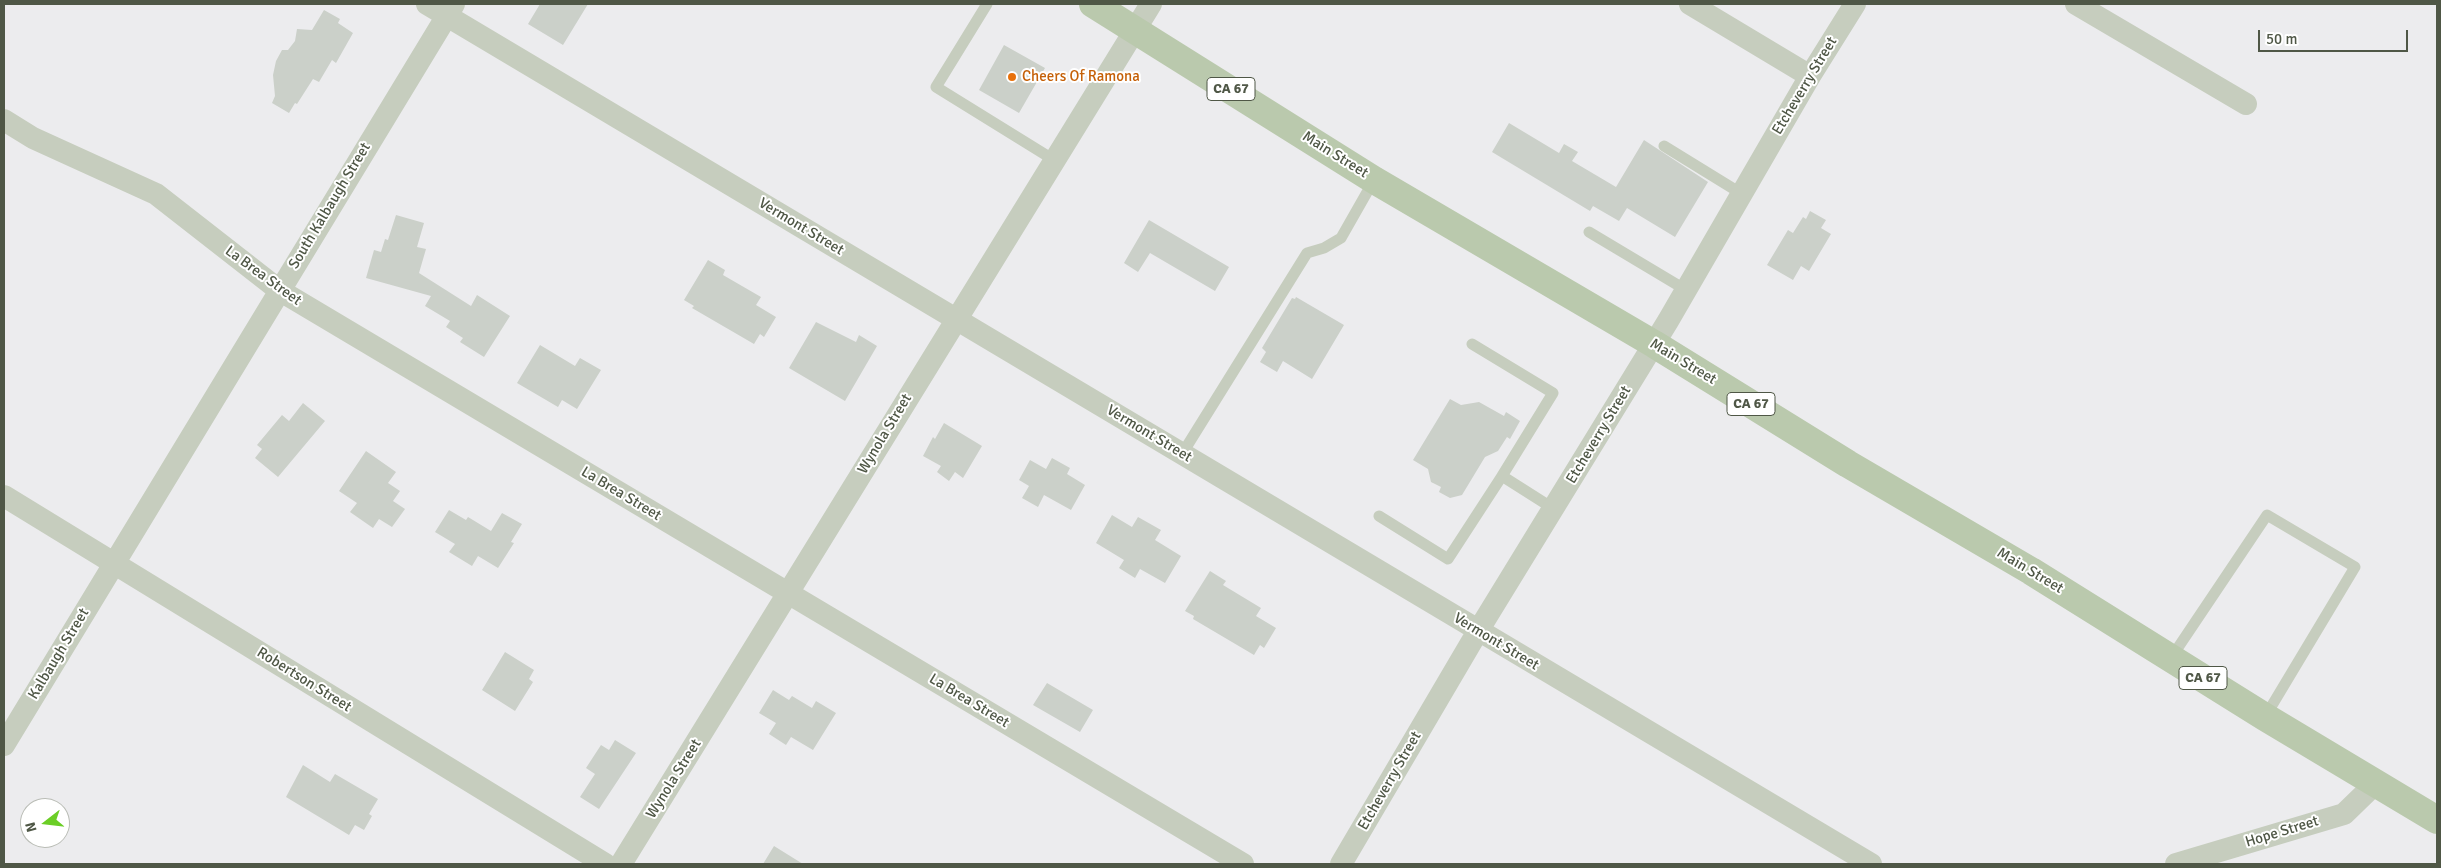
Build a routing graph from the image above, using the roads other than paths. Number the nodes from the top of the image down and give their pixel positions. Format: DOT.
graph roads {
  1 [pos="427,4"];
  2 [pos="987,4"];
  3 [pos="1093,4"];
  4 [pos="1151,4"];
  5 [pos="1690,4"];
  6 [pos="1855,4"];
  7 [pos="2076,4"];
  8 [pos="450,10"];
  9 [pos="1135,29"];
  10 [pos="1810,76"];
  11 [pos="2246,104"];
  12 [pos="4,120"];
  13 [pos="1664,146"];
  14 [pos="1054,160"];
  15 [pos="1374,180"];
  16 [pos="1742,194"];
  17 [pos="1589,232"];
  18 [pos="278,290"];
  19 [pos="1686,290"];
  20 [pos="956,319"];
  21 [pos="1472,344"];
  22 [pos="1654,344"];
  23 [pos="1182,454"];
  24 [pos="1502,476"];
  25 [pos="4,496"];
  26 [pos="1554,509"];
  27 [pos="1379,516"];
  28 [pos="114,562"];
  29 [pos="788,594"];
  30 [pos="1478,631"];
  31 [pos="2171,658"];
  32 [pos="2265,717"];
  33 [pos="4,745"];
  34 [pos="2376,782"];
  35 [pos="2437,820"];
  36 [pos="605,864"];
  37 [pos="621,864"];
  38 [pos="1243,864"];
  39 [pos="1341,864"];
  40 [pos="1871,864"];
  41 [pos="2176,864"];
  1 -- 8 [label="street, Vermont Street"];
  2 -- 14 [label="lane"];
  3 -- 9 [label="main road, Main Street / CA 67"];
  4 -- 9 [label="street, Wynola Street"];
  5 -- 10 [label="street"];
  6 -- 10 [label="street, Etcheverry Street"];
  7 -- 11 [label="street"];
  8 -- 18 [label="street, South Kalbaugh Street"];
  8 -- 20 [label="street, Vermont Street"];
  9 -- 14 [label="street, Wynola Street"];
  9 -- 15 [label="main road, Main Street / CA 67"];
  10 -- 16 [label="street, Etcheverry Street"];
  12 -- 18 [label="street, La Brea Street"];
  13 -- 16 [label="lane"];
  14 -- 20 [label="street, Wynola Street"];
  15 -- 22 [label="main road, Main Street / CA 67"];
  15 -- 23 [label="lane"];
  16 -- 19 [label="street, Etcheverry Street"];
  17 -- 19 [label="lane"];
  18 -- 28 [label="street, South Kalbaugh Street"];
  18 -- 29 [label="street, La Brea Street"];
  19 -- 22 [label="street, Etcheverry Street"];
  20 -- 23 [label="street, Vermont Street"];
  20 -- 29 [label="street, Wynola Street"];
  21 -- 24 [label="lane"];
  22 -- 26 [label="street, Etcheverry Street"];
  22 -- 31 [label="main road, Main Street / CA 67"];
  23 -- 30 [label="street, Vermont Street"];
  24 -- 26 [label="lane"];
  24 -- 27 [label="lane"];
  25 -- 28 [label="street, Robertson Street"];
  26 -- 30 [label="street, Etcheverry Street"];
  28 -- 33 [label="street, Kalbaugh Street"];
  28 -- 36 [label="street, Robertson Street"];
  29 -- 37 [label="street, Wynola Street"];
  29 -- 38 [label="street, La Brea Street"];
  30 -- 39 [label="street, Etcheverry Street"];
  30 -- 40 [label="street, Vermont Street"];
  31 -- 32 [label="main road, Main Street / CA 67"];
  31 -- 32 [label="lane"];
  32 -- 34 [label="main road, Main Street / CA 67"];
  34 -- 35 [label="main road, CA 67"];
  34 -- 41 [label="street, Hope Street"];
}
